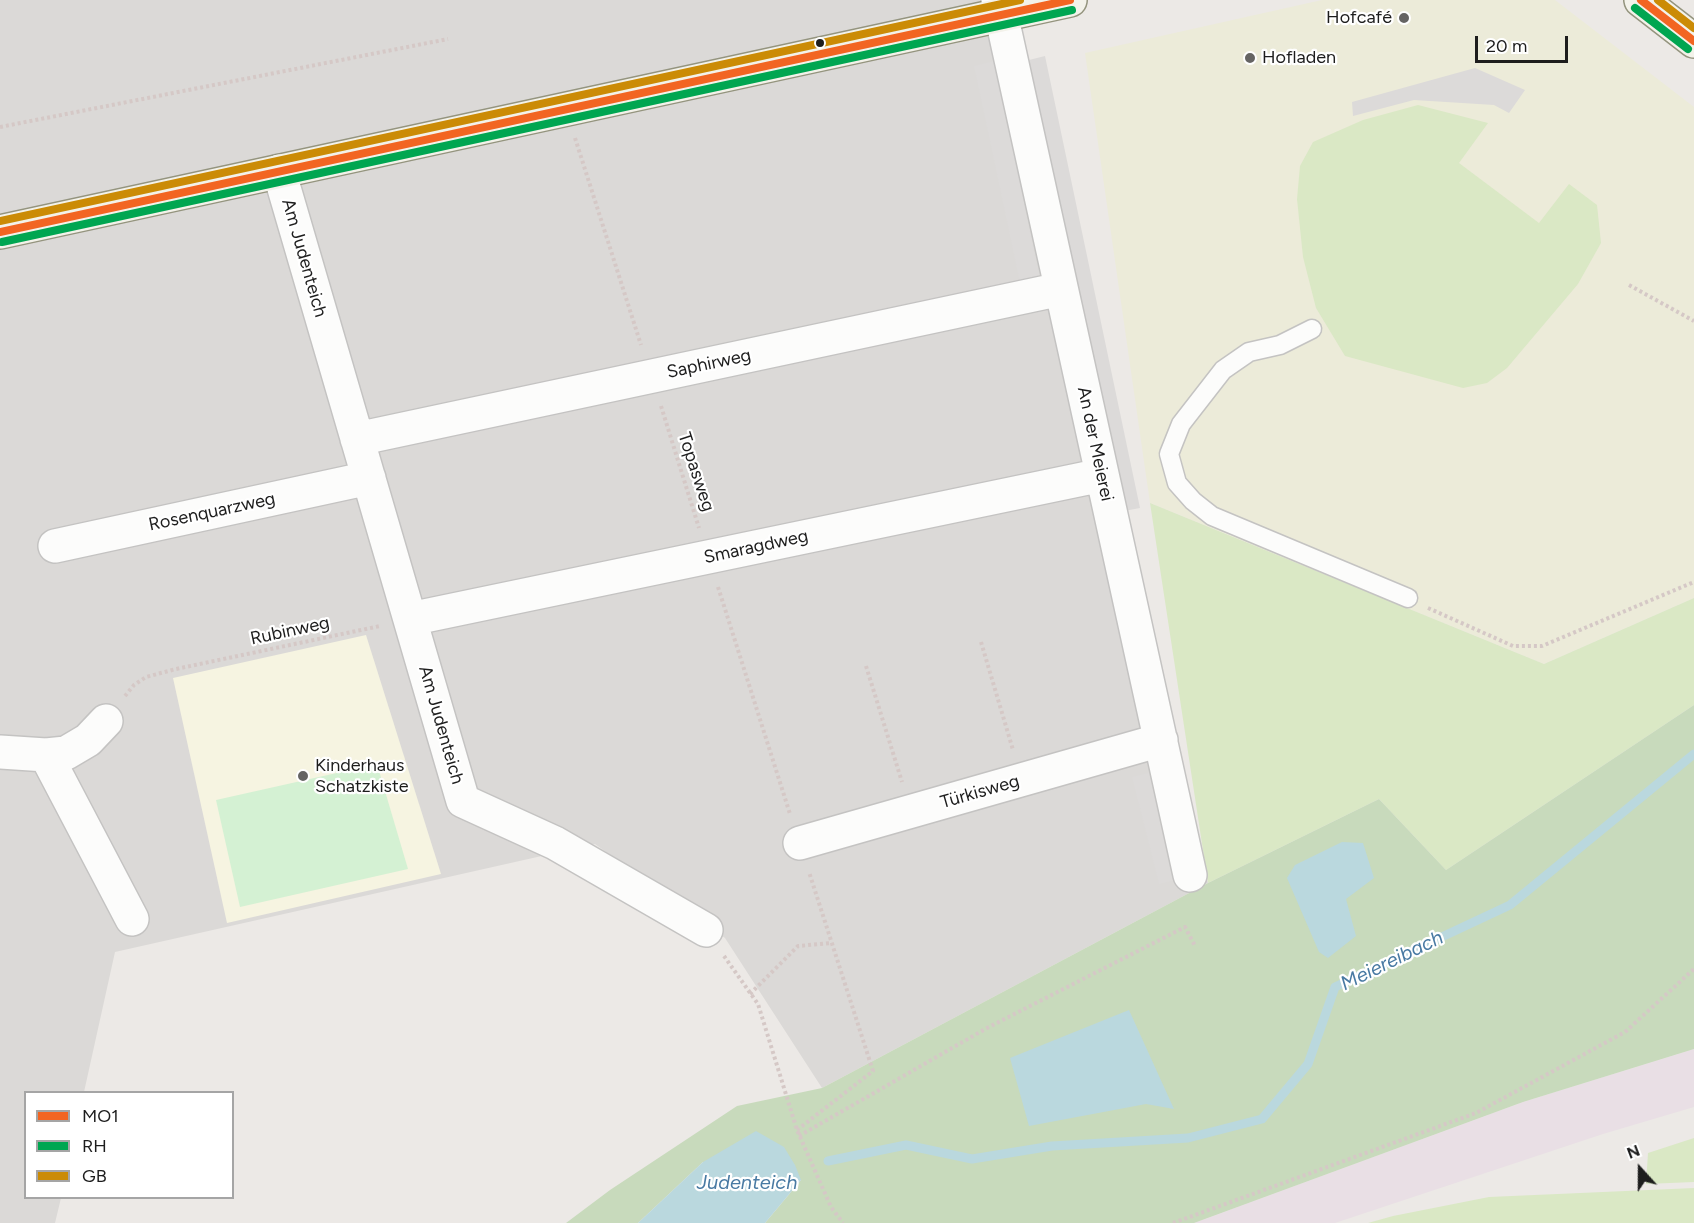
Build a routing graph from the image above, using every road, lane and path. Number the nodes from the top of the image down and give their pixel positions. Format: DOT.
graph roads {
  1 [pos="1070,0"];
  2 [pos="1641,0"];
  3 [pos="999,7"];
  4 [pos="448,39"];
  5 [pos="1694,41"];
  6 [pos="566,109"];
  7 [pos="0,127"];
  8 [pos="279,171"];
  9 [pos="0,232"];
  10 [pos="1629,285"];
  11 [pos="1061,289"];
  12 [pos="1694,321"];
  13 [pos="1312,329"];
  14 [pos="651,376"];
  15 [pos="357,439"];
  16 [pos="1102,475"];
  17 [pos="369,478"];
  18 [pos="55,546"];
  19 [pos="708,557"];
  20 [pos="1694,582"];
  21 [pos="1408,598"];
  22 [pos="410,619"];
  23 [pos="981,642"];
  24 [pos="866,666"];
  25 [pos="106,721"];
  26 [pos="1161,740"];
  27 [pos="0,752"];
  28 [pos="46,755"];
  29 [pos="1022,780"];
  30 [pos="911,812"];
  31 [pos="800,843"];
  32 [pos="1190,875"];
  33 [pos="132,919"];
  34 [pos="706,930"];
  35 [pos="832,943"];
  36 [pos="1195,946"];
  37 [pos="1694,969"];
  38 [pos="750,994"];
  39 [pos="797,1130"];
  40 [pos="800,1136"];
  41 [pos="843,1223"];
  42 [pos="1173,1223"];
  1 -- 3 [label="street"];
  2 -- 5 [label="street"];
  3 -- 6 [label="street"];
  3 -- 11 [label="street, An der Meierei"];
  4 -- 7 [label="path"];
  6 -- 8 [label="street"];
  6 -- 14 [label="path, Topasweg"];
  8 -- 9 [label="street"];
  8 -- 15 [label="street, Am Judenteich"];
  10 -- 12 [label="path"];
  11 -- 14 [label="street, Saphirweg"];
  11 -- 16 [label="street, An der Meierei"];
  13 -- 21 [label="lane"];
  14 -- 15 [label="street, Saphirweg"];
  14 -- 19 [label="path, Topasweg"];
  15 -- 17 [label="street, Am Judenteich"];
  16 -- 19 [label="street, Smaragdweg"];
  16 -- 26 [label="street, An der Meierei"];
  17 -- 18 [label="street, Rosenquarzweg"];
  17 -- 22 [label="street, Am Judenteich"];
  19 -- 22 [label="street, Smaragdweg"];
  19 -- 31 [label="path, Topasweg"];
  20 -- 21 [label="path"];
  22 -- 25 [label="path, Rubinweg"];
  22 -- 34 [label="street, Am Judenteich"];
  23 -- 29 [label="path"];
  24 -- 30 [label="path"];
  25 -- 28 [label="street"];
  26 -- 29 [label="street, Türkisweg"];
  26 -- 32 [label="street, An der Meierei"];
  27 -- 28 [label="street"];
  28 -- 33 [label="street"];
  29 -- 30 [label="street, Türkisweg"];
  30 -- 31 [label="street, Türkisweg"];
  31 -- 35 [label="path, Topasweg"];
  34 -- 38 [label="path"];
  35 -- 38 [label="path"];
  35 -- 39 [label="path, Topasweg"];
  36 -- 40 [label="path"];
  37 -- 42 [label="path"];
  38 -- 39 [label="path"];
  39 -- 40 [label="path"];
  40 -- 41 [label="path"];
}
